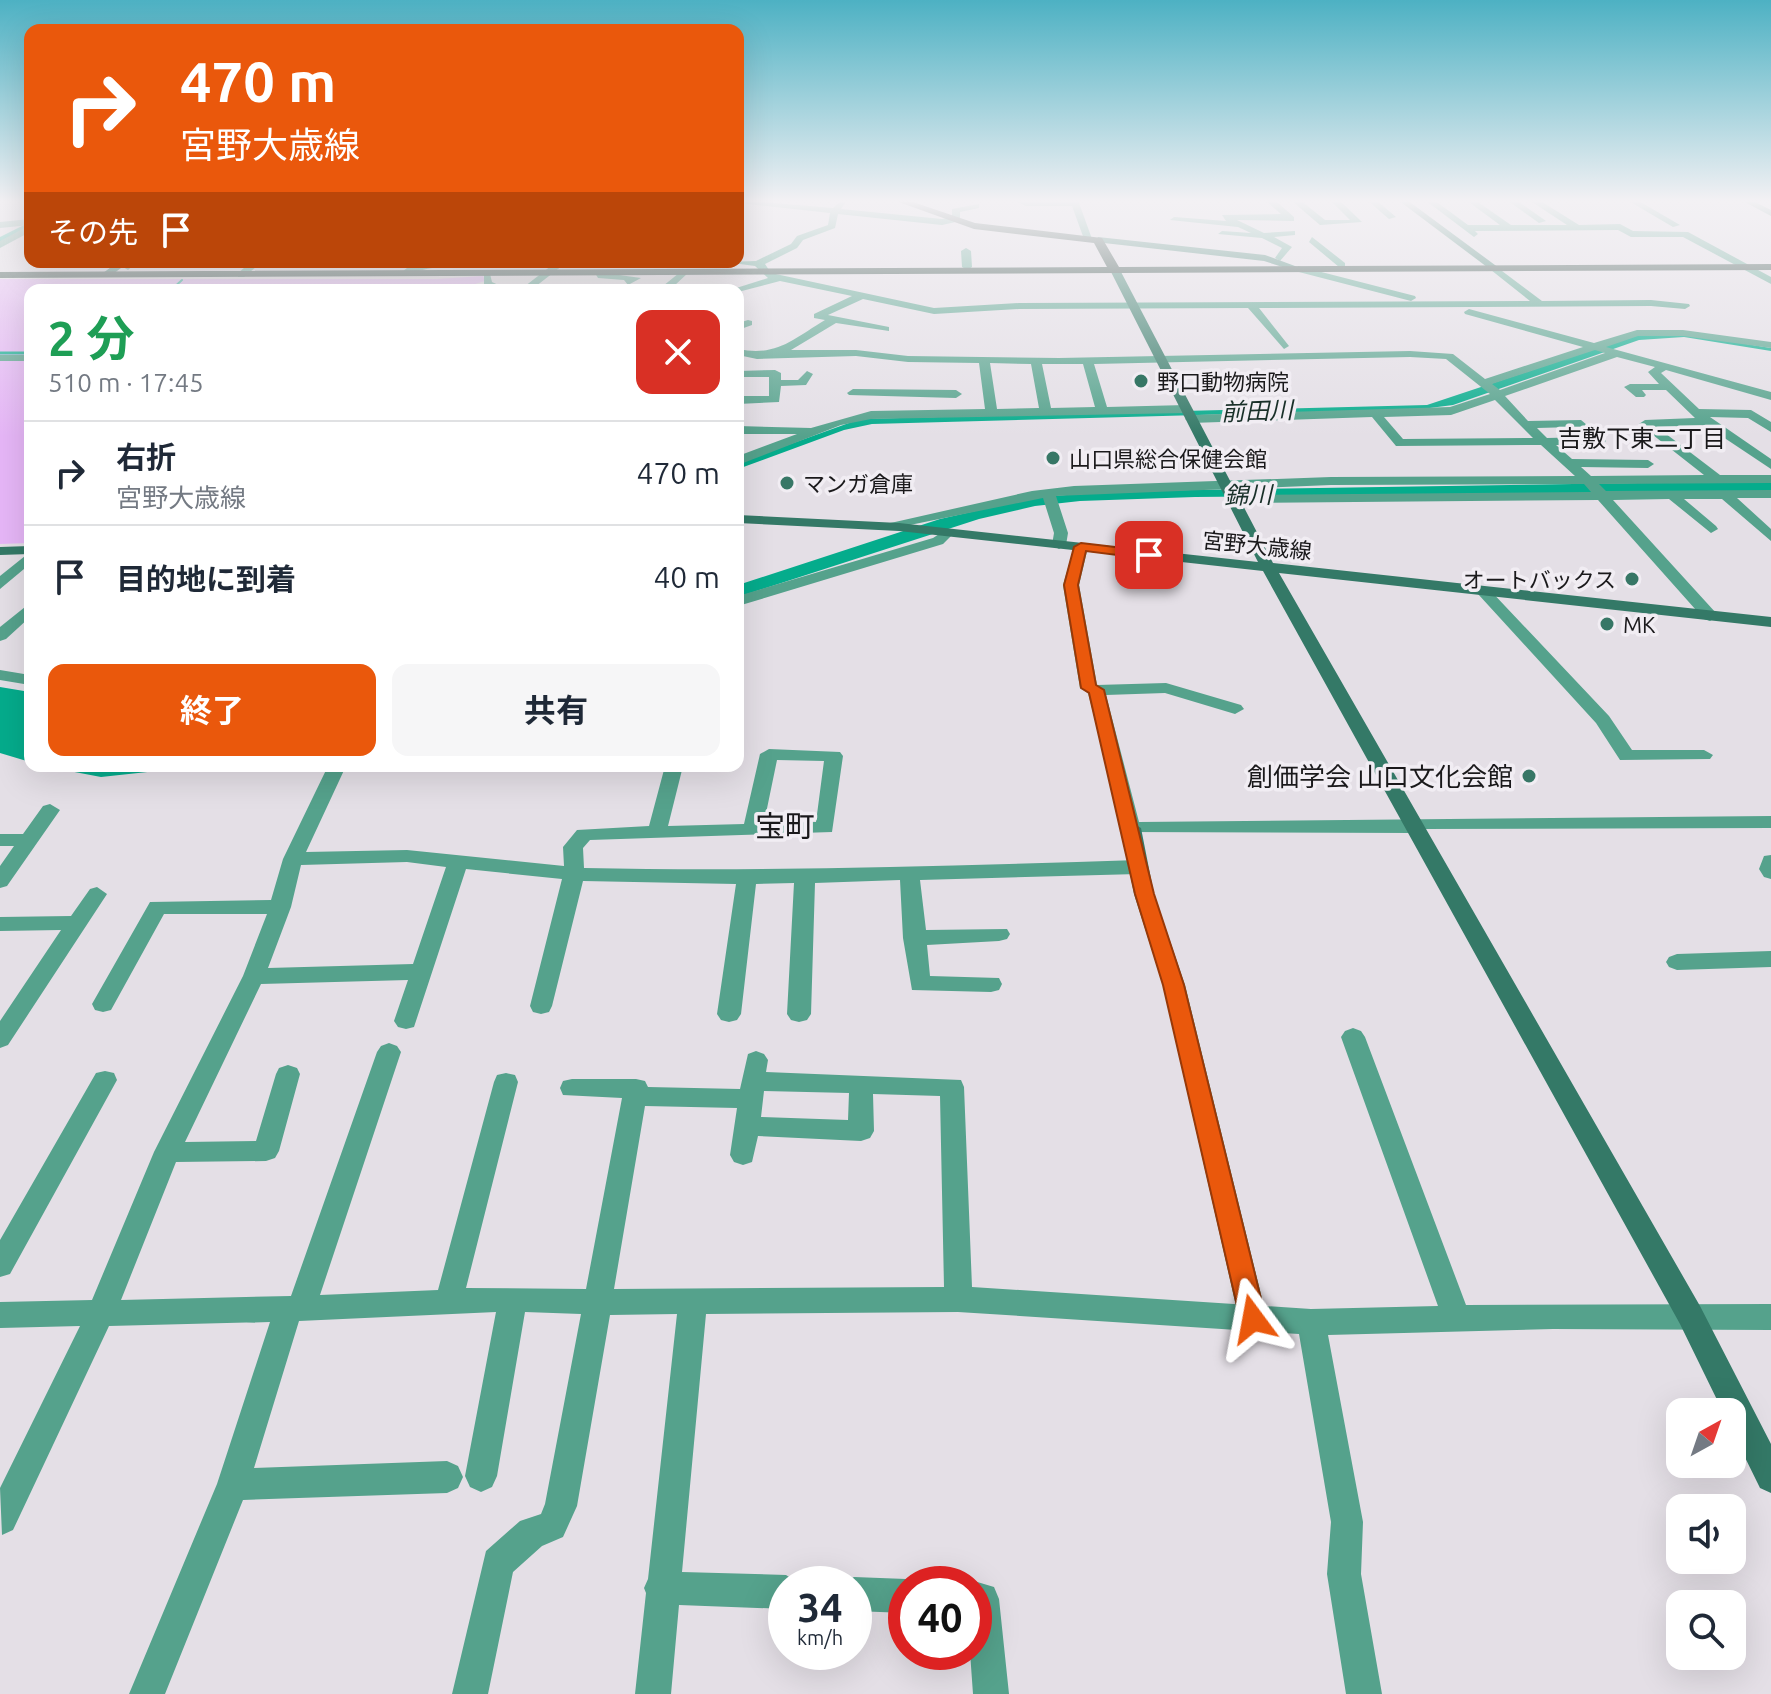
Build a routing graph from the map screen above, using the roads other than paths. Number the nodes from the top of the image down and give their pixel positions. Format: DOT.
graph roads {
  1 [pos="634,279"];
  2 [pos="775,279"];
  3 [pos="784,279"];
  4 [pos="1120,279"];
  5 [pos="1344,279"];
  6 [pos="1508,279"];
  7 [pos="628,282"];
  8 [pos="744,288"];
  9 [pos="860,296"];
  10 [pos="1539,303"];
  11 [pos="1131,306"];
  12 [pos="1252,306"];
  13 [pos="1442,306"];
  14 [pos="1685,306"];
  15 [pos="919,309"];
  16 [pos="908,316"];
  17 [pos="835,319"];
  18 [pos="897,322"];
  19 [pos="885,329"];
  20 [pos="874,337"];
  21 [pos="1771,345"];
  22 [pos="1284,346"];
  23 [pos="1592,346"];
  24 [pos="780,353"];
  25 [pos="1617,353"];
  26 [pos="744,354"];
  27 [pos="0,358"];
  28 [pos="24,358"];
  29 [pos="908,359"];
  30 [pos="984,359"];
  31 [pos="1036,359"];
  32 [pos="1159,359"];
  33 [pos="1088,361"];
  34 [pos="1665,366"];
  35 [pos="900,371"];
  36 [pos="744,374"];
  37 [pos="807,374"];
  38 [pos="955,377"];
  39 [pos="892,382"];
  40 [pos="775,383"];
  41 [pos="1484,384"];
  42 [pos="1672,387"];
  43 [pos="853,393"];
  44 [pos="884,393"];
  45 [pos="1497,394"];
  46 [pos="1640,395"];
  47 [pos="1771,396"];
  48 [pos="744,400"];
  49 [pos="1102,409"];
  50 [pos="1045,410"];
  51 [pos="991,412"];
  52 [pos="956,413"];
  53 [pos="1696,413"];
  54 [pos="1189,415"];
  55 [pos="1377,416"];
  56 [pos="1708,421"];
  57 [pos="1527,425"];
  58 [pos="1771,428"];
  59 [pos="744,430"];
  60 [pos="816,430"];
  61 [pos="1728,435"];
  62 [pos="1771,435"];
  63 [pos="1545,442"];
  64 [pos="767,449"];
  65 [pos="744,450"];
  66 [pos="744,459"];
  67 [pos="1569,463"];
  68 [pos="1648,464"];
  69 [pos="1771,465"];
  70 [pos="1717,479"];
  71 [pos="1771,479"];
  72 [pos="1589,481"];
  73 [pos="1230,492"];
  74 [pos="1048,493"];
  75 [pos="1771,494"];
  76 [pos="1727,496"];
  77 [pos="1674,497"];
  78 [pos="1604,498"];
  79 [pos="744,519"];
  80 [pos="897,527"];
  81 [pos="1711,529"];
  82 [pos="944,532"];
  83 [pos="1771,537"];
  84 [pos="1059,545"];
  85 [pos="1081,547"];
  86 [pos="24,550"];
  87 [pos="0,551"];
  88 [pos="24,562"];
  89 [pos="1269,569"];
  90 [pos="0,584"];
  91 [pos="1483,591"];
  92 [pos="744,599"];
  93 [pos="24,614"];
  94 [pos="1710,616"];
  95 [pos="1771,622"];
  96 [pos="0,636"];
  97 [pos="1096,690"];
  98 [pos="1235,709"];
  99 [pos="1704,755"];
  100 [pos="334,772"];
  101 [pos="672,772"];
  102 [pos="50,810"];
  103 [pos="1771,822"];
  104 [pos="1412,825"];
  105 [pos="1131,828"];
  106 [pos="753,829"];
  107 [pos="657,832"];
  108 [pos="0,840"];
  109 [pos="27,840"];
  110 [pos="293,859"];
  111 [pos="458,861"];
  112 [pos="1771,861"];
  113 [pos="1138,867"];
  114 [pos="909,871"];
  115 [pos="1771,872"];
  116 [pos="574,874"];
  117 [pos="747,878"];
  118 [pos="805,878"];
  119 [pos="0,881"];
  120 [pos="97,894"];
  121 [pos="280,907"];
  122 [pos="79,923"];
  123 [pos="0,924"];
  124 [pos="999,934"];
  125 [pos="914,938"];
  126 [pos="1771,959"];
  127 [pos="1677,962"];
  128 [pos="422,972"];
  129 [pos="254,976"];
  130 [pos="991,984"];
  131 [pos="103,1004"];
  132 [pos="541,1006"];
  133 [pos="729,1014"];
  134 [pos="799,1014"];
  135 [pos="406,1021"];
  136 [pos="1353,1037"];
  137 [pos="0,1039"];
  138 [pos="389,1052"];
  139 [pos="288,1074"];
  140 [pos="105,1080"];
  141 [pos="755,1080"];
  142 [pos="506,1082"];
  143 [pos="861,1084"];
  144 [pos="572,1088"];
  145 [pos="633,1096"];
  146 [pos="748,1126"];
  147 [pos="167,1152"];
  148 [pos="743,1155"];
  149 [pos="0,1265"];
  150 [pos="513,1299"];
  151 [pos="958,1299"];
  152 [pos="449,1301"];
  153 [pos="693,1301"];
  154 [pos="598,1302"];
  155 [pos="295,1309"];
  156 [pos="101,1313"];
  157 [pos="0,1315"];
  158 [pos="1690,1315"];
  159 [pos="1456,1317"];
  160 [pos="1771,1317"];
  161 [pos="1253,1319"];
  162 [pos="1311,1322"];
  163 [pos="481,1476"];
  164 [pos="447,1477"];
  165 [pos="1771,1477"];
  166 [pos="233,1485"];
  167 [pos="2,1519"];
  168 [pos="661,1588"];
  169 [pos="768,1591"];
  170 [pos="989,1670"];
  171 [pos="147,1694"];
  172 [pos="470,1694"];
  173 [pos="653,1694"];
  174 [pos="991,1694"];
  175 [pos="1364,1694"];
  1 -- 7 [label="street"];
  2 -- 8 [label="street"];
  3 -- 9 [label="street"];
  4 -- 11 [label="street"];
  5 -- 13 [label="street"];
  6 -- 10 [label="street"];
  9 -- 15 [label="street"];
  9 -- 17 [label="street"];
  10 -- 13 [label="street"];
  10 -- 14 [label="street"];
  11 -- 12 [label="street"];
  11 -- 15 [label="street"];
  11 -- 32 [label="street"];
  12 -- 13 [label="street"];
  12 -- 22 [label="street"];
  13 -- 23 [label="street"];
  15 -- 16 [label="street"];
  17 -- 19 [label="street"];
  17 -- 24 [label="street"];
  18 -- 19 [label="street"];
  19 -- 20 [label="street"];
  21 -- 23 [label="street"];
  23 -- 25 [label="street"];
  23 -- 41 [label="street"];
  24 -- 26 [label="street"];
  24 -- 29 [label="street"];
  25 -- 34 [label="street"];
  25 -- 45 [label="street"];
  27 -- 28 [label="street"];
  29 -- 35 [label="street"];
  29 -- 38 [label="street"];
  30 -- 31 [label="street"];
  30 -- 38 [label="street"];
  30 -- 51 [label="street"];
  31 -- 33 [label="street"];
  31 -- 50 [label="street"];
  32 -- 33 [label="street"];
  32 -- 41 [label="street"];
  32 -- 54 [label="street"];
  33 -- 49 [label="street"];
  34 -- 42 [label="street"];
  34 -- 47 [label="street"];
  36 -- 40 [label="street"];
  37 -- 40 [label="street"];
  38 -- 44 [label="street"];
  38 -- 52 [label="street"];
  39 -- 44 [label="street"];
  40 -- 48 [label="street"];
  41 -- 45 [label="street"];
  42 -- 46 [label="street"];
  42 -- 53 [label="street"];
  43 -- 44 [label="street"];
  45 -- 55 [label="street"];
  45 -- 57 [label="street"];
  49 -- 50 [label="street"];
  49 -- 54 [label="street"];
  50 -- 51 [label="street"];
  51 -- 52 [label="street"];
  52 -- 60 [label="street"];
  53 -- 56 [label="street"];
  53 -- 58 [label="street"];
  54 -- 55 [label="street"];
  54 -- 73 [label="street"];
  55 -- 63 [label="street"];
  56 -- 61 [label="street"];
  56 -- 70 [label="street"];
  57 -- 63 [label="street"];
  57 -- 63 [label="street"];
  59 -- 60 [label="street"];
  60 -- 64 [label="street"];
  61 -- 62 [label="street"];
  61 -- 69 [label="street"];
  63 -- 67 [label="street"];
  64 -- 65 [label="street"];
  64 -- 66 [label="street"];
  67 -- 68 [label="street"];
  67 -- 72 [label="street"];
  70 -- 71 [label="street"];
  70 -- 72 [label="street"];
  72 -- 73 [label="street"];
  72 -- 78 [label="street"];
  73 -- 74 [label="street"];
  73 -- 78 [label="street"];
  73 -- 89 [label="street"];
  74 -- 80 [label="street"];
  74 -- 84 [label="street"];
  75 -- 76 [label="street"];
  76 -- 77 [label="street"];
  76 -- 83 [label="street"];
  77 -- 78 [label="street"];
  77 -- 81 [label="street"];
  78 -- 94 [label="street"];
  79 -- 80 [label="street, 宮野大歳線"];
  80 -- 82 [label="street, 宮野大歳線"];
  82 -- 84 [label="street, 宮野大歳線"];
  82 -- 92 [label="street"];
  84 -- 85 [label="street, 宮野大歳線"];
  85 -- 89 [label="street, 宮野大歳線"];
  85 -- 97 [label="street"];
  86 -- 87 [label="street"];
  88 -- 90 [label="street"];
  89 -- 91 [label="street, 宮野大歳線"];
  89 -- 104 [label="street"];
  91 -- 94 [label="street, 宮野大歳線"];
  91 -- 99 [label="street"];
  93 -- 96 [label="street"];
  94 -- 95 [label="street, 宮野大歳線"];
  97 -- 98 [label="street"];
  97 -- 105 [label="street"];
  100 -- 110 [label="street"];
  101 -- 107 [label="street"];
  102 -- 109 [label="street"];
  103 -- 104 [label="street"];
  104 -- 105 [label="street"];
  104 -- 158 [label="street"];
  105 -- 113 [label="street"];
  106 -- 106 [label="street"];
  106 -- 107 [label="street"];
  107 -- 116 [label="street"];
  108 -- 109 [label="street"];
  109 -- 119 [label="street"];
  110 -- 111 [label="street"];
  110 -- 121 [label="street"];
  111 -- 116 [label="street"];
  111 -- 128 [label="street"];
  112 -- 115 [label="street"];
  113 -- 114 [label="street"];
  113 -- 161 [label="street"];
  114 -- 118 [label="street"];
  114 -- 125 [label="street"];
  116 -- 117 [label="street"];
  116 -- 132 [label="street"];
  117 -- 118 [label="street"];
  117 -- 133 [label="street"];
  118 -- 134 [label="street"];
  120 -- 122 [label="street"];
  121 -- 129 [label="street"];
  121 -- 131 [label="street"];
  122 -- 123 [label="street"];
  122 -- 137 [label="street"];
  124 -- 125 [label="street"];
  125 -- 130 [label="street"];
  126 -- 127 [label="street"];
  128 -- 129 [label="street"];
  128 -- 135 [label="street"];
  129 -- 147 [label="street"];
  136 -- 159 [label="street"];
  138 -- 155 [label="street"];
  139 -- 147 [label="street"];
  140 -- 149 [label="street"];
  141 -- 143 [label="street"];
  141 -- 145 [label="street"];
  141 -- 146 [label="street"];
  142 -- 152 [label="street"];
  143 -- 146 [label="street"];
  143 -- 151 [label="street"];
  144 -- 145 [label="street"];
  145 -- 154 [label="street"];
  146 -- 148 [label="street"];
  147 -- 156 [label="street"];
  150 -- 152 [label="street"];
  150 -- 154 [label="street"];
  150 -- 163 [label="street"];
  151 -- 153 [label="street"];
  151 -- 161 [label="street"];
  152 -- 155 [label="street"];
  153 -- 154 [label="street"];
  153 -- 168 [label="street"];
  154 -- 172 [label="street"];
  155 -- 156 [label="street"];
  155 -- 166 [label="street"];
  156 -- 157 [label="street"];
  156 -- 167 [label="street"];
  158 -- 159 [label="street"];
  158 -- 160 [label="street"];
  158 -- 165 [label="street"];
  159 -- 162 [label="street"];
  161 -- 162 [label="street"];
  162 -- 175 [label="street"];
  164 -- 166 [label="street"];
  166 -- 171 [label="street"];
  168 -- 169 [label="street"];
  168 -- 173 [label="street"];
  170 -- 174 [label="street"];
}
